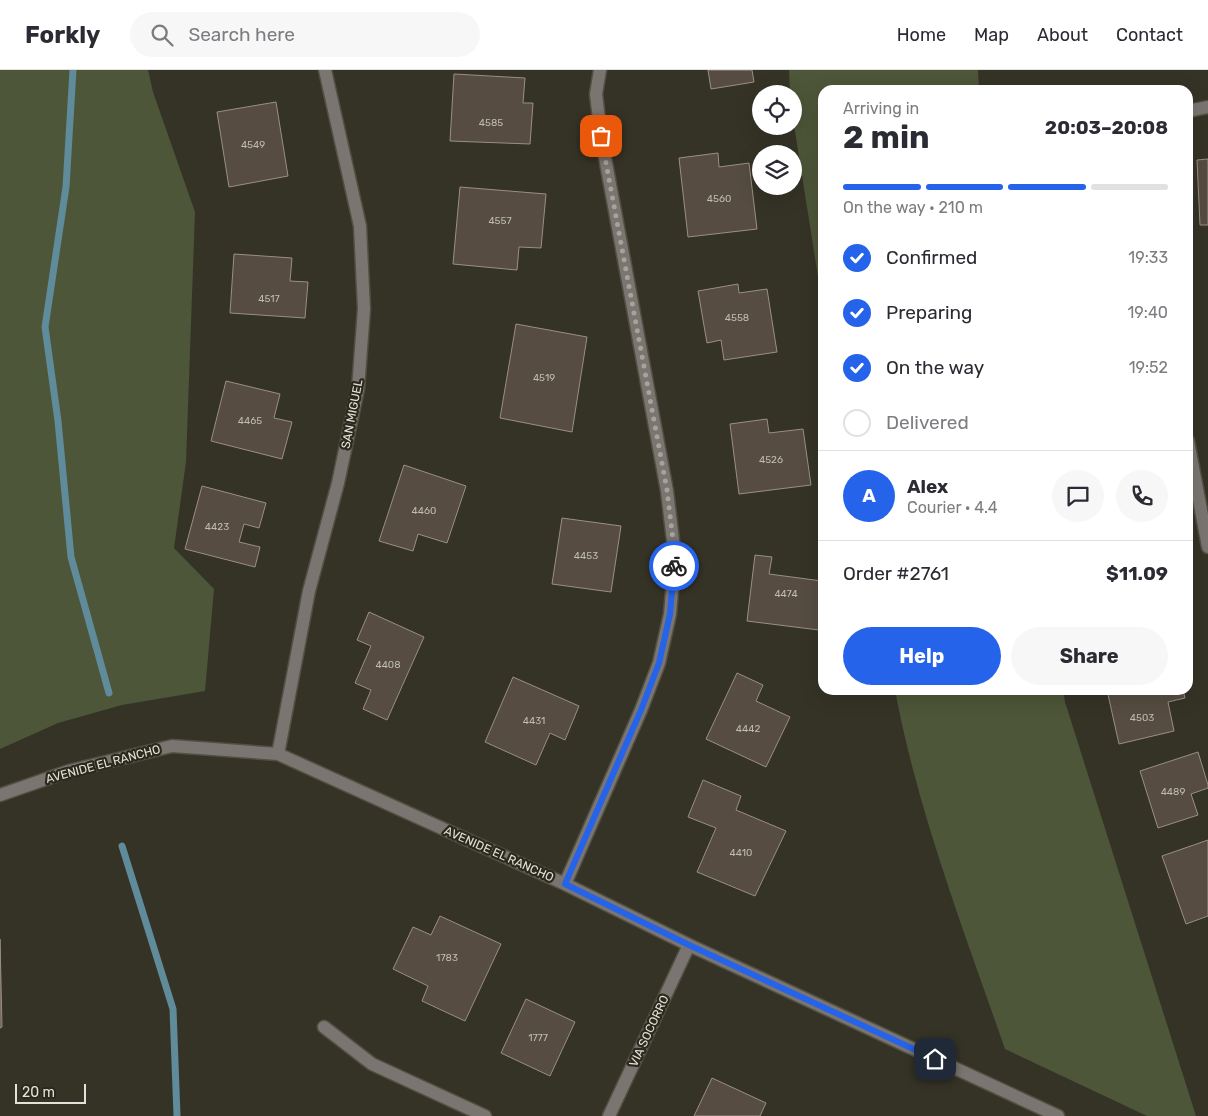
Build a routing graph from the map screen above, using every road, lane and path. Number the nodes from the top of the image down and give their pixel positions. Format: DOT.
graph roads {
  1 [pos="325,70"];
  2 [pos="600,70"];
  3 [pos="1208,107"];
  4 [pos="1193,109"];
  5 [pos="1193,468"];
  6 [pos="1208,547"];
  7 [pos="278,754"];
  8 [pos="0,795"];
  9 [pos="565,884"];
  10 [pos="689,945"];
  11 [pos="324,1027"];
  12 [pos="485,1116"];
  13 [pos="609,1116"];
  14 [pos="1058,1116"];
  1 -- 7 [label="street, SAN MIGUEL"];
  2 -- 9 [label="street"];
  3 -- 4 [label="street"];
  5 -- 6 [label="street"];
  7 -- 8 [label="street, AVENIDE EL RANCHO"];
  7 -- 9 [label="street, AVENIDE EL RANCHO"];
  9 -- 10 [label="street, AVENIDE EL RANCHO"];
  10 -- 13 [label="street, VIA SOCORRO"];
  10 -- 14 [label="street, AVENIDE EL RANCHO"];
  11 -- 12 [label="street"];
}
